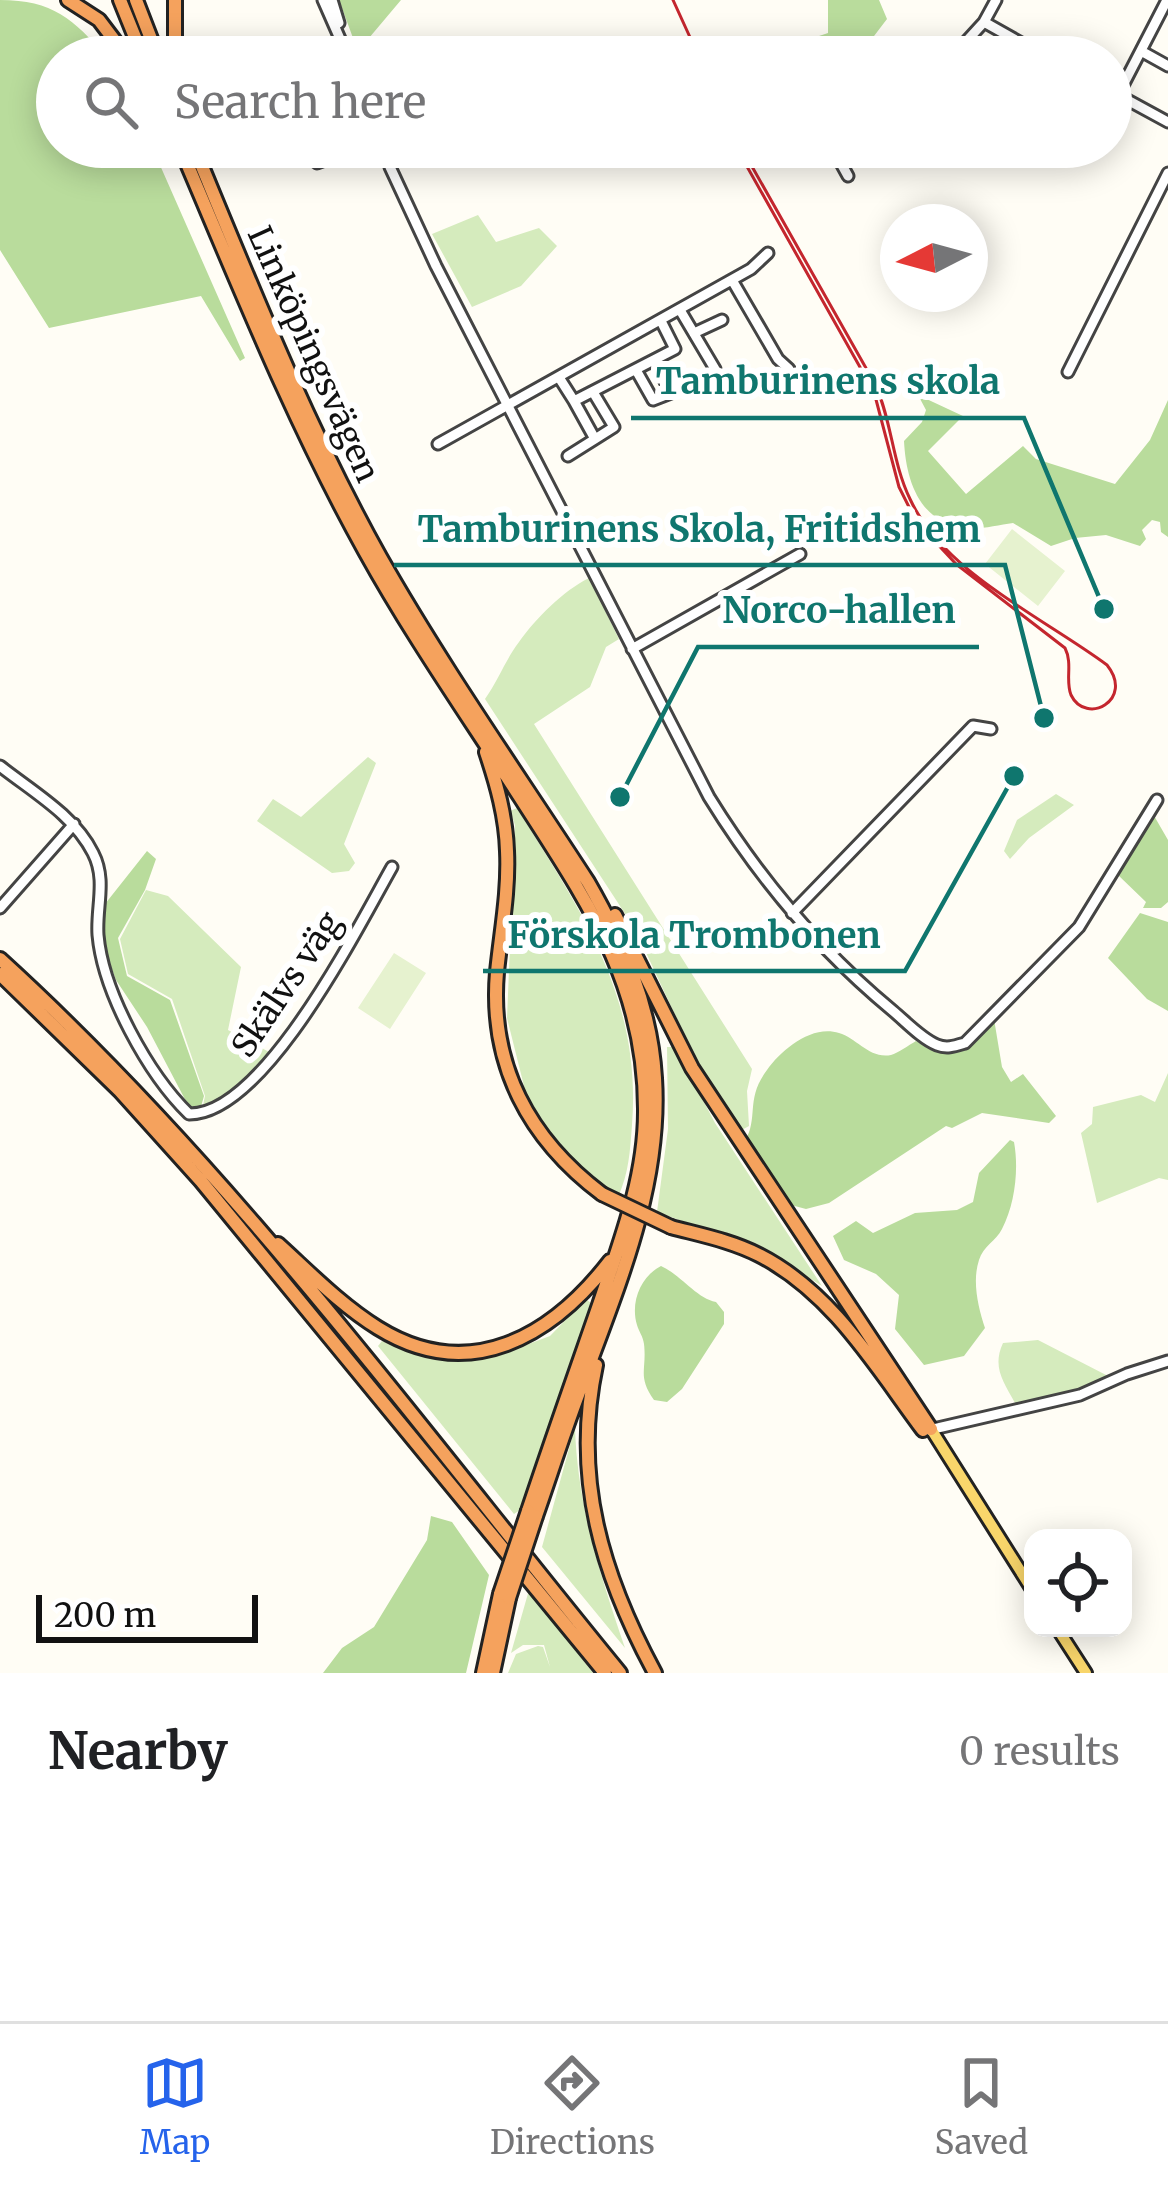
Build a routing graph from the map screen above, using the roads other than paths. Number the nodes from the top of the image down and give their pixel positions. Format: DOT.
graph roads {
  1 [pos="68,0"];
  2 [pos="119,0"];
  3 [pos="136,0"];
  4 [pos="175,0"];
  5 [pos="328,0"];
  6 [pos="996,0"];
  7 [pos="1167,1"];
  8 [pos="984,22"];
  9 [pos="111,36"];
  10 [pos="134,36"];
  11 [pos="150,36"];
  12 [pos="176,36"];
  13 [pos="341,36"];
  14 [pos="971,36"];
  15 [pos="1009,36"];
  16 [pos="1141,51"];
  17 [pos="1132,66"];
  18 [pos="1168,66"];
  19 [pos="1132,102"];
  20 [pos="1168,122"];
  21 [pos="189,168"];
  22 [pos="203,168"];
  23 [pos="390,168"];
  24 [pos="844,168"];
  25 [pos="1168,173"];
  26 [pos="848,176"];
  27 [pos="768,254"];
  28 [pos="732,280"];
  29 [pos="680,310"];
  30 [pos="722,320"];
  31 [pos="661,321"];
  32 [pos="694,333"];
  33 [pos="654,360"];
  34 [pos="715,369"];
  35 [pos="789,369"];
  36 [pos="636,370"];
  37 [pos="1068,372"];
  38 [pos="560,379"];
  39 [pos="592,392"];
  40 [pos="574,401"];
  41 [pos="508,406"];
  42 [pos="595,439"];
  43 [pos="438,444"];
  44 [pos="568,456"];
  45 [pos="800,554"];
  46 [pos="632,649"];
  47 [pos="991,729"];
  48 [pos="479,734"];
  49 [pos="0,766"];
  50 [pos="1157,800"];
  51 [pos="74,824"];
  52 [pos="392,867"];
  53 [pos="588,882"];
  54 [pos="0,908"];
  55 [pos="792,913"];
  56 [pos="0,959"];
  57 [pos="0,974"];
  58 [pos="644,1032"];
  59 [pos="244,1213"];
  60 [pos="618,1250"];
  61 [pos="605,1323"];
  62 [pos="1168,1361"];
  63 [pos="927,1431"];
  64 [pos="532,1513"];
  65 [pos="1024,1577"];
  66 [pos="505,1596"];
  67 [pos="1063,1637"];
  68 [pos="483,1673"];
  69 [pos="493,1673"];
  70 [pos="603,1673"];
  71 [pos="620,1673"];
  72 [pos="655,1673"];
  73 [pos="1086,1673"];
  1 -- 9 [label="highway"];
  2 -- 10 [label="highway"];
  3 -- 11 [label="highway"];
  4 -- 12 [label="highway"];
  5 -- 13 [label="street"];
  6 -- 8 [label="street"];
  7 -- 16 [label="street"];
  8 -- 14 [label="street"];
  8 -- 15 [label="street"];
  16 -- 17 [label="street"];
  16 -- 18 [label="street"];
  19 -- 20 [label="street"];
  21 -- 48 [label="highway, Linköpingsvägen"];
  22 -- 53 [label="highway, Linköpingsvägen"];
  23 -- 41 [label="street"];
  24 -- 26 [label="street"];
  25 -- 37 [label="street"];
  27 -- 28 [label="street"];
  28 -- 29 [label="street"];
  28 -- 35 [label="street"];
  29 -- 31 [label="street"];
  29 -- 32 [label="street"];
  30 -- 32 [label="street"];
  31 -- 33 [label="street"];
  31 -- 38 [label="street"];
  32 -- 34 [label="street"];
  33 -- 36 [label="street"];
  33 -- 36 [label="street"];
  36 -- 39 [label="street"];
  38 -- 40 [label="street"];
  38 -- 41 [label="street"];
  39 -- 40 [label="street"];
  39 -- 42 [label="street"];
  40 -- 42 [label="street"];
  41 -- 43 [label="street"];
  41 -- 46 [label="street"];
  42 -- 44 [label="street"];
  45 -- 46 [label="street"];
  46 -- 55 [label="street"];
  47 -- 55 [label="street"];
  48 -- 58 [label="highway"];
  48 -- 63 [label="highway, bridge"];
  49 -- 51 [label="street, Skälvs väg"];
  50 -- 55 [label="street"];
  51 -- 52 [label="street, Skälvs väg"];
  51 -- 54 [label="street"];
  53 -- 58 [label="highway"];
  53 -- 63 [label="highway"];
  56 -- 59 [label="highway"];
  57 -- 70 [label="highway"];
  58 -- 60 [label="highway"];
  58 -- 61 [label="highway"];
  59 -- 60 [label="highway"];
  59 -- 71 [label="highway"];
  60 -- 64 [label="highway"];
  61 -- 64 [label="highway"];
  61 -- 72 [label="highway"];
  62 -- 63 [label="street"];
  63 -- 65 [label="main road"];
  64 -- 66 [label="highway, bridge"];
  66 -- 68 [label="highway"];
  66 -- 69 [label="highway"];
  67 -- 73 [label="main road"];
}
